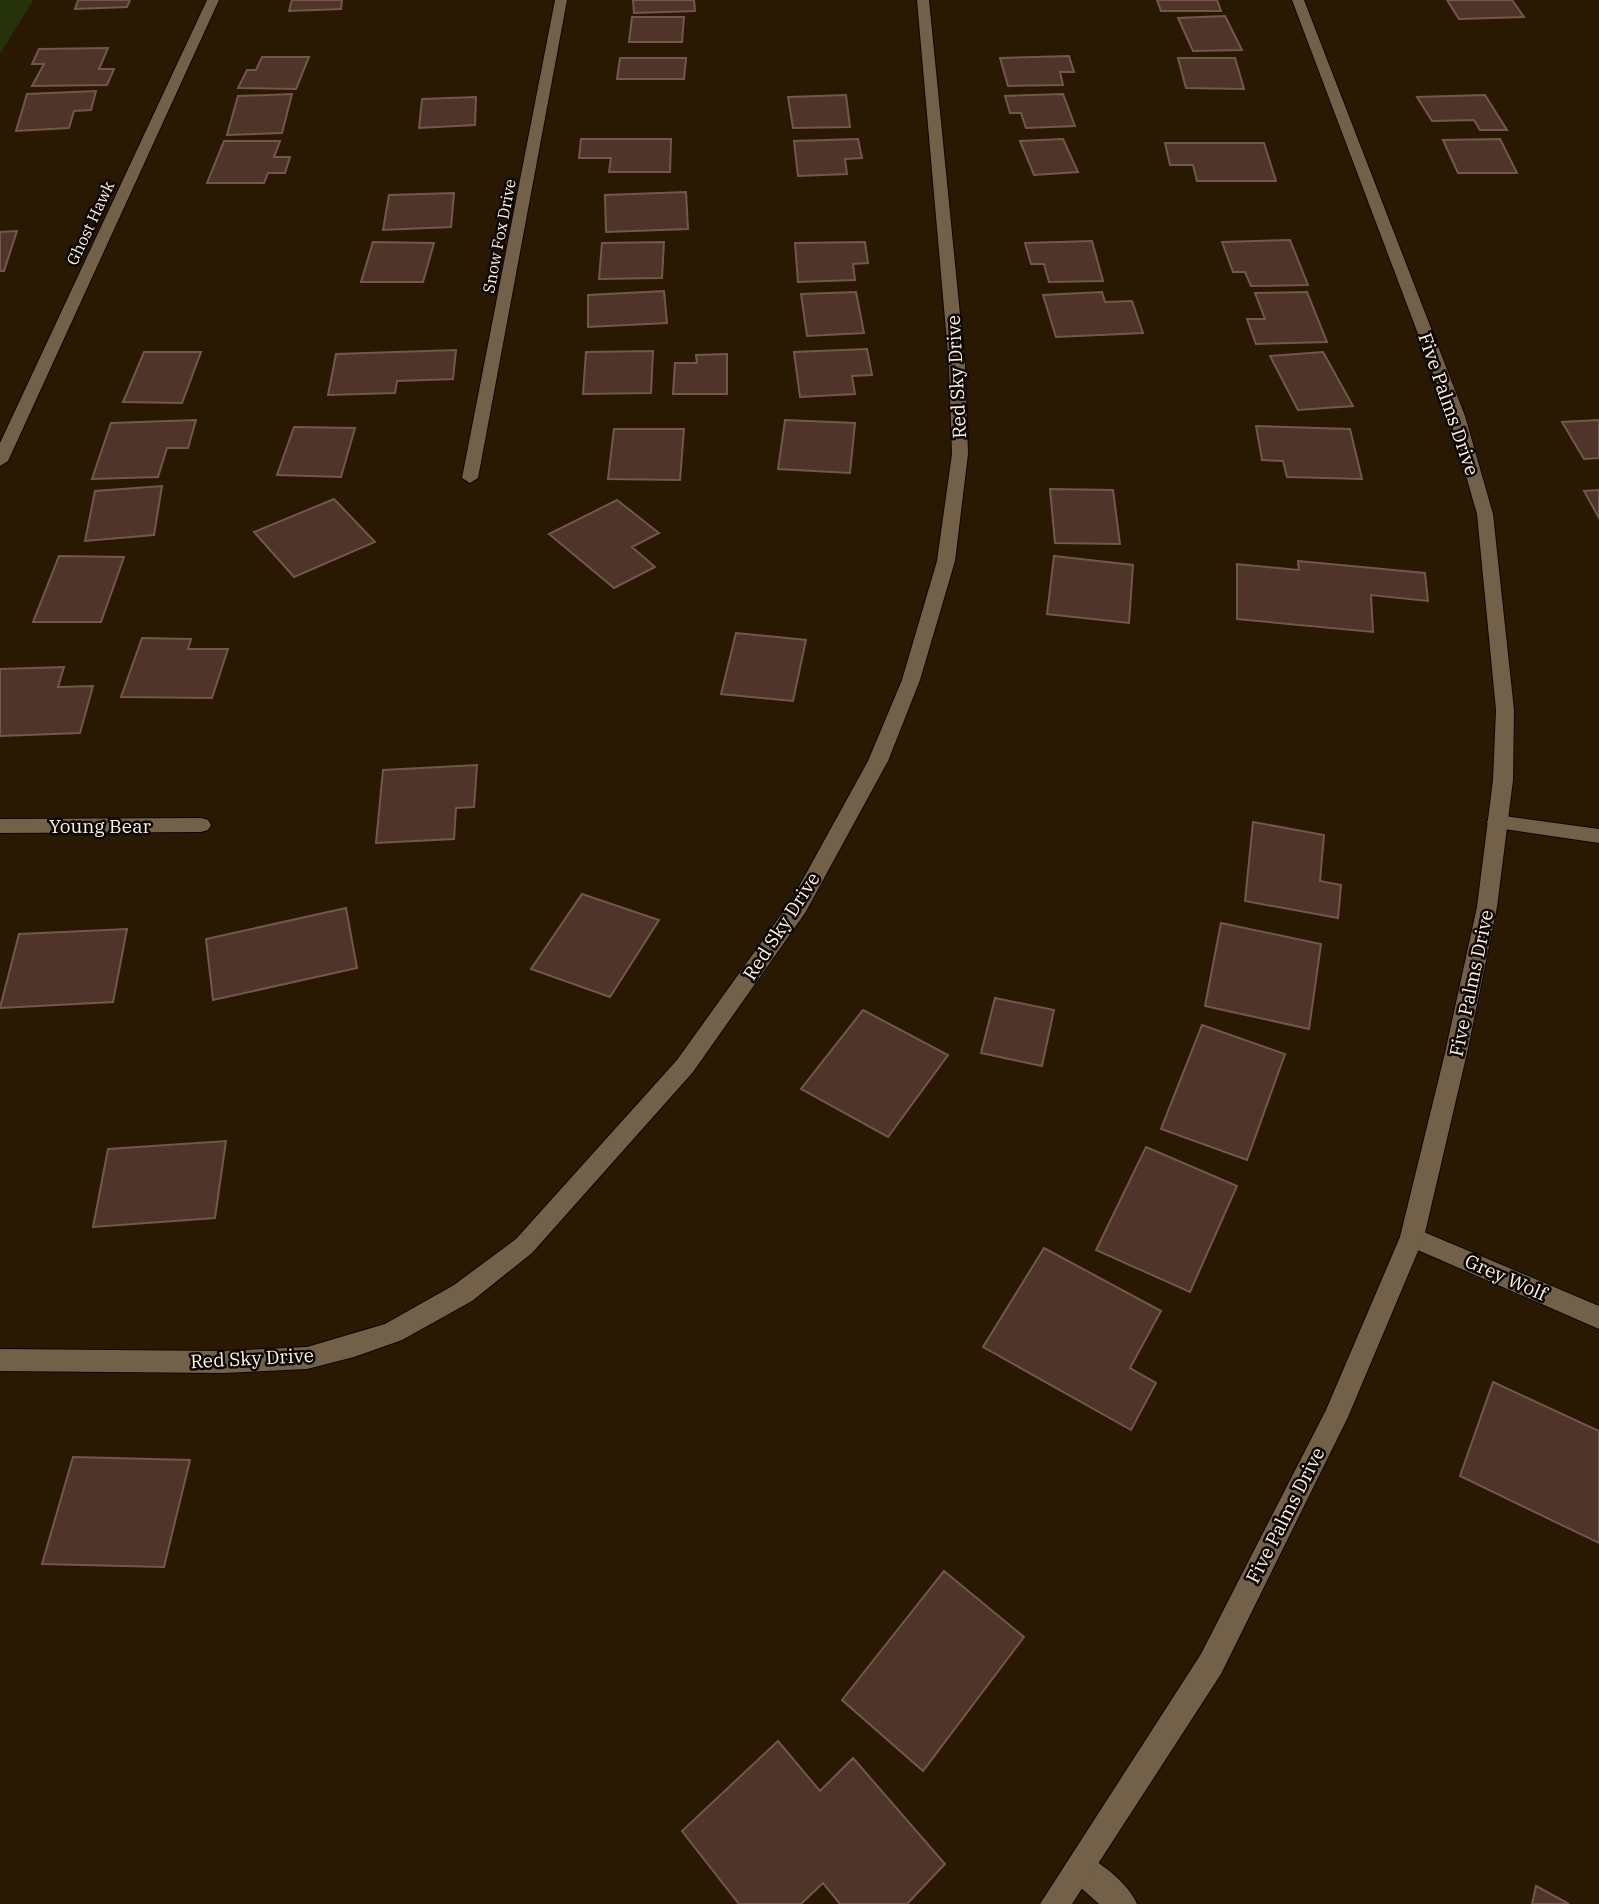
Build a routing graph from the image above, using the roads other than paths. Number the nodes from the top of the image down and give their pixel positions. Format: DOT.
graph roads {
  1 [pos="213,0"];
  2 [pos="561,0"];
  3 [pos="923,0"];
  4 [pos="1298,0"];
  5 [pos="0,461"];
  6 [pos="470,478"];
  7 [pos="1497,822"];
  8 [pos="201,825"];
  9 [pos="0,826"];
  10 [pos="1599,836"];
  11 [pos="1412,1237"];
  12 [pos="1599,1318"];
  13 [pos="0,1360"];
  14 [pos="1080,1868"];
  15 [pos="1055,1904"];
  16 [pos="1122,1904"];
  1 -- 5 [label="street, Ghost Hawk"];
  2 -- 6 [label="street, Snow Fox Drive"];
  3 -- 13 [label="street, Red Sky Drive"];
  4 -- 7 [label="street, Five Palms Drive"];
  7 -- 10 [label="street"];
  7 -- 11 [label="street, Five Palms Drive"];
  8 -- 9 [label="street, Young Bear"];
  11 -- 12 [label="street, Grey Wolf"];
  11 -- 14 [label="street, Five Palms Drive"];
  14 -- 15 [label="street, Five Palms Drive"];
  14 -- 16 [label="street"];
}
